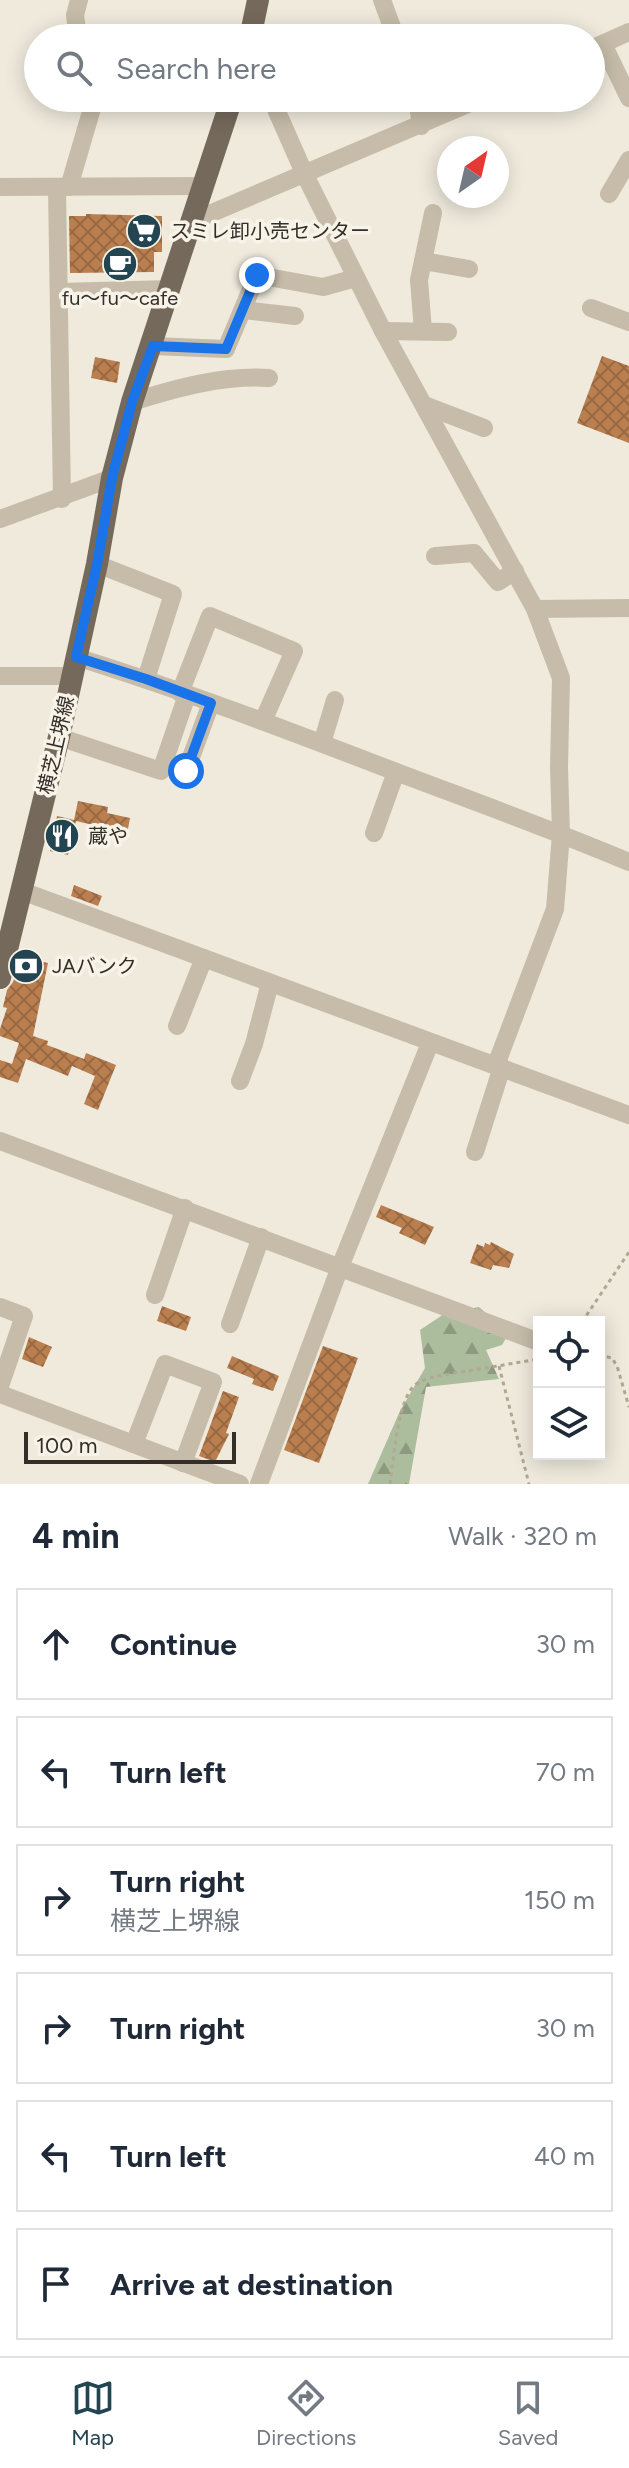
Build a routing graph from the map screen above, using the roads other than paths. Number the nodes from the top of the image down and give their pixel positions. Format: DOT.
graph roads {
  1 [pos="79,0"];
  2 [pos="258,0"];
  3 [pos="382,0"];
  4 [pos="76,24"];
  5 [pos="253,24"];
  6 [pos="391,24"];
  7 [pos="629,32"];
  8 [pos="605,43"];
  9 [pos="605,60"];
  10 [pos="629,98"];
  11 [pos="90,112"];
  12 [pos="228,112"];
  13 [pos="277,112"];
  14 [pos="419,112"];
  15 [pos="452,112"];
  16 [pos="421,126"];
  17 [pos="629,160"];
  18 [pos="305,175"];
  19 [pos="204,186"];
  20 [pos="0,187"];
  21 [pos="63,188"];
  22 [pos="609,194"];
  23 [pos="433,213"];
  24 [pos="193,221"];
  25 [pos="423,261"];
  26 [pos="469,269"];
  27 [pos="356,278"];
  28 [pos="171,289"];
  29 [pos="59,292"];
  30 [pos="591,308"];
  31 [pos="243,310"];
  32 [pos="295,316"];
  33 [pos="629,322"];
  34 [pos="383,331"];
  35 [pos="423,331"];
  36 [pos="448,332"];
  37 [pos="153,346"];
  38 [pos="269,378"];
  39 [pos="132,402"];
  40 [pos="424,405"];
  41 [pos="484,428"];
  42 [pos="112,478"];
  43 [pos="62,499"];
  44 [pos="0,519"];
  45 [pos="435,556"];
  46 [pos="97,564"];
  47 [pos="515,571"];
  48 [pos="629,608"];
  49 [pos="535,609"];
  50 [pos="74,666"];
  51 [pos="0,676"];
  52 [pos="146,679"];
  53 [pos="183,694"];
  54 [pos="335,700"];
  55 [pos="211,703"];
  56 [pos="263,721"];
  57 [pos="59,737"];
  58 [pos="322,743"];
  59 [pos="186,771"];
  60 [pos="396,772"];
  61 [pos="374,833"];
  62 [pos="561,834"];
  63 [pos="629,862"];
  64 [pos="22,891"];
  65 [pos="204,958"];
  66 [pos="0,978"];
  67 [pos="270,983"];
  68 [pos="177,1026"];
  69 [pos="430,1043"];
  70 [pos="499,1066"];
  71 [pos="240,1081"];
  72 [pos="629,1115"];
  73 [pos="0,1141"];
  74 [pos="475,1152"];
  75 [pos="185,1208"];
  76 [pos="261,1237"];
  77 [pos="340,1267"];
  78 [pos="155,1295"];
  79 [pos="0,1307"];
  80 [pos="230,1324"];
  81 [pos="533,1340"];
  82 [pos="0,1386"];
  83 [pos="0,1394"];
  84 [pos="134,1444"];
  85 [pos="183,1463"];
  86 [pos="240,1484"];
  87 [pos="259,1484"];
  1 -- 4 [label="street"];
  2 -- 5 [label="main road"];
  3 -- 6 [label="street"];
  7 -- 8 [label="street"];
  9 -- 10 [label="street"];
  11 -- 21 [label="street"];
  12 -- 19 [label="main road, 横芝上堺線"];
  13 -- 18 [label="street"];
  14 -- 16 [label="street"];
  15 -- 16 [label="street"];
  16 -- 18 [label="street"];
  17 -- 22 [label="street"];
  18 -- 24 [label="street"];
  18 -- 27 [label="street"];
  19 -- 21 [label="street"];
  19 -- 24 [label="main road, 横芝上堺線"];
  20 -- 21 [label="street"];
  21 -- 29 [label="street"];
  23 -- 25 [label="street"];
  24 -- 28 [label="main road, 横芝上堺線"];
  25 -- 26 [label="street"];
  25 -- 35 [label="street"];
  27 -- 31 [label="street"];
  27 -- 34 [label="street"];
  28 -- 29 [label="street"];
  28 -- 37 [label="main road, 横芝上堺線"];
  29 -- 43 [label="street"];
  30 -- 33 [label="street"];
  31 -- 32 [label="street"];
  31 -- 37 [label="street"];
  34 -- 35 [label="street"];
  34 -- 40 [label="street"];
  35 -- 36 [label="street"];
  37 -- 39 [label="main road, 横芝上堺線"];
  38 -- 39 [label="street"];
  39 -- 42 [label="main road, 横芝上堺線"];
  40 -- 41 [label="street"];
  40 -- 47 [label="street"];
  42 -- 43 [label="street"];
  42 -- 46 [label="main road, 横芝上堺線"];
  43 -- 44 [label="street"];
  45 -- 47 [label="street"];
  46 -- 50 [label="main road, 横芝上堺線"];
  46 -- 52 [label="street"];
  47 -- 49 [label="street"];
  48 -- 49 [label="street"];
  49 -- 62 [label="street"];
  50 -- 51 [label="street"];
  50 -- 52 [label="street"];
  50 -- 57 [label="main road, 横芝上堺線"];
  52 -- 53 [label="street"];
  53 -- 55 [label="street"];
  53 -- 56 [label="street"];
  53 -- 57 [label="street"];
  54 -- 58 [label="street"];
  55 -- 56 [label="street"];
  55 -- 59 [label="street"];
  56 -- 58 [label="street"];
  57 -- 64 [label="main road, 横芝上堺線"];
  58 -- 60 [label="street"];
  60 -- 61 [label="street"];
  60 -- 62 [label="street"];
  62 -- 63 [label="street"];
  62 -- 70 [label="street"];
  64 -- 65 [label="street"];
  64 -- 66 [label="main road, 横芝上堺線"];
  65 -- 67 [label="street"];
  65 -- 68 [label="street"];
  67 -- 69 [label="street"];
  67 -- 71 [label="street"];
  69 -- 70 [label="street"];
  69 -- 77 [label="street"];
  70 -- 72 [label="street"];
  70 -- 74 [label="street"];
  73 -- 75 [label="street"];
  75 -- 76 [label="street"];
  75 -- 78 [label="street"];
  76 -- 77 [label="street"];
  76 -- 80 [label="street"];
  77 -- 81 [label="street"];
  77 -- 87 [label="street"];
  79 -- 82 [label="street"];
  83 -- 84 [label="street"];
  84 -- 85 [label="street"];
  84 -- 85 [label="street"];
  85 -- 86 [label="street"];
}
